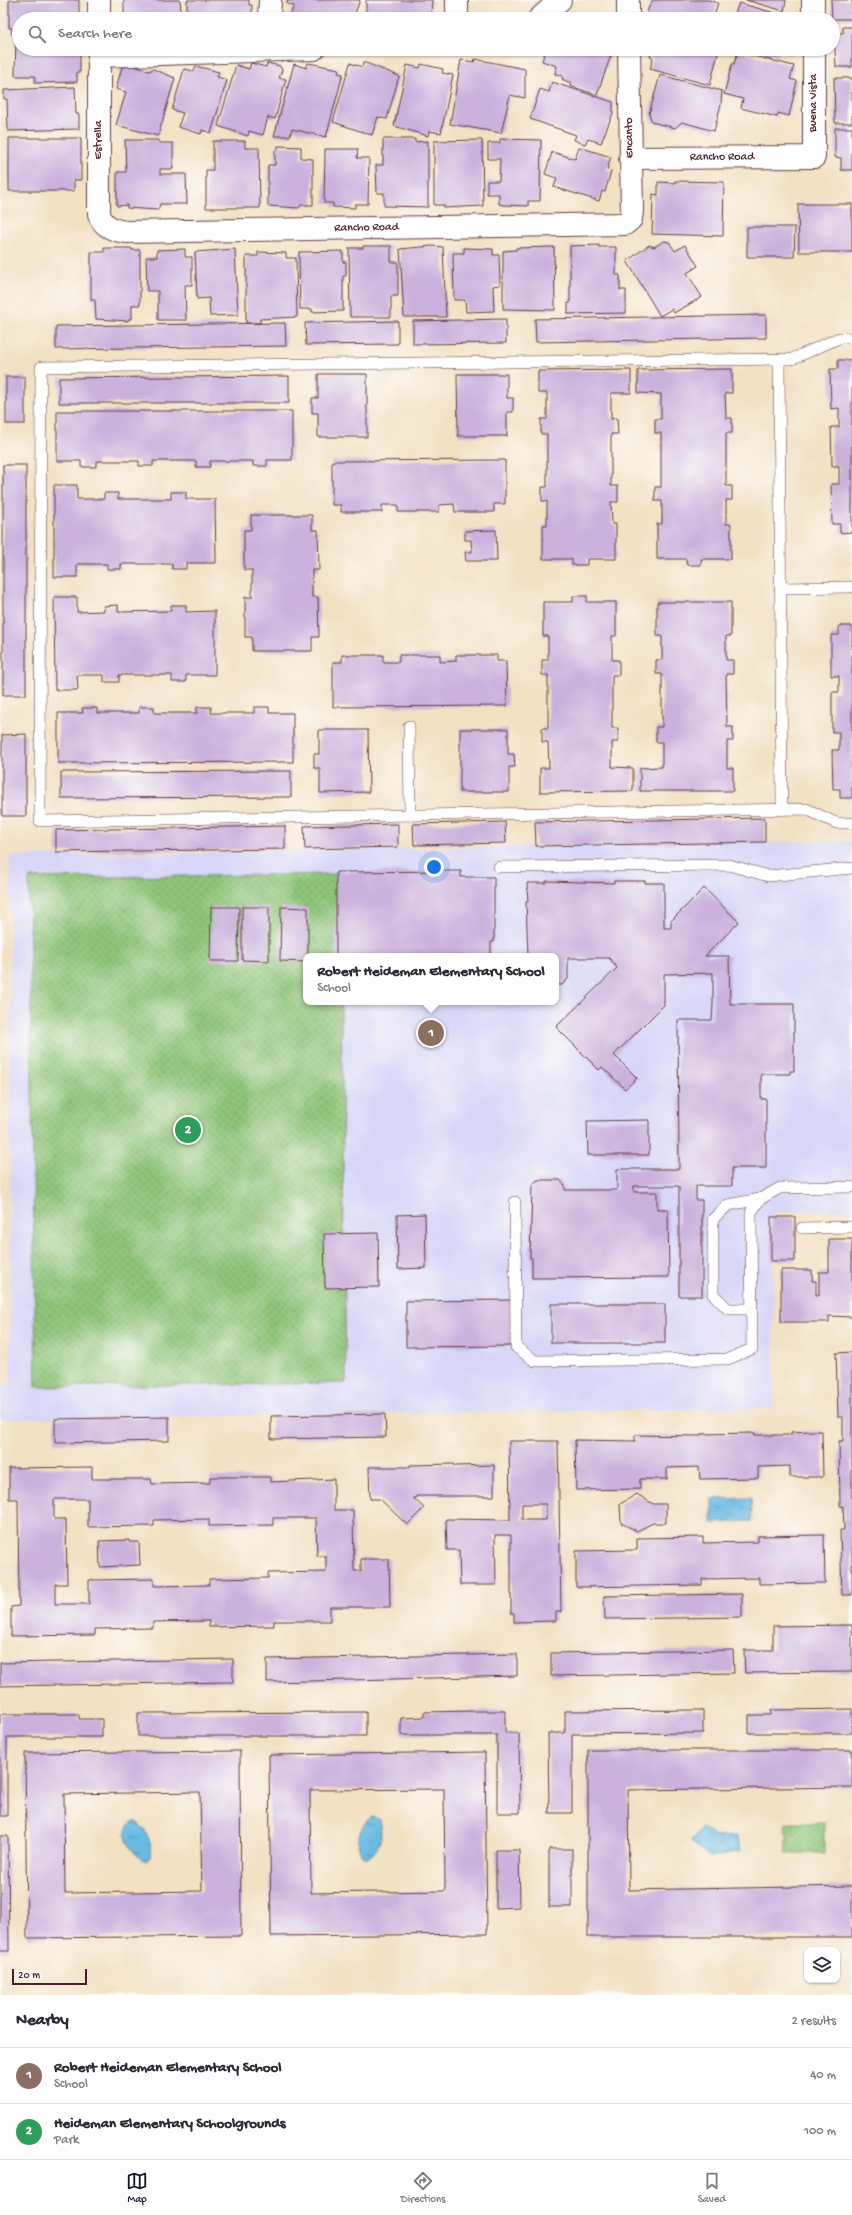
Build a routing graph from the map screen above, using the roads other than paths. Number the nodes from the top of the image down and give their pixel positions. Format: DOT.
graph roads {
  1 [pos="99,0"];
  2 [pos="270,0"];
  3 [pos="457,0"];
  4 [pos="560,0"];
  5 [pos="628,0"];
  6 [pos="813,0"];
  7 [pos="99,12"];
  8 [pos="269,12"];
  9 [pos="458,12"];
  10 [pos="547,12"];
  11 [pos="628,12"];
  12 [pos="813,12"];
  13 [pos="99,56"];
  14 [pos="629,56"];
  15 [pos="814,56"];
  16 [pos="814,157"];
  17 [pos="630,158"];
  18 [pos="625,224"];
  19 [pos="109,227"];
  20 [pos="852,338"];
  21 [pos="779,360"];
  22 [pos="852,587"];
  23 [pos="780,588"];
  24 [pos="409,726"];
  25 [pos="782,809"];
  26 [pos="410,815"];
  27 [pos="852,823"];
  28 [pos="499,867"];
  29 [pos="852,868"];
  30 [pos="852,1186"];
  31 [pos="760,1199"];
  32 [pos="514,1202"];
  33 [pos="852,1227"];
  34 [pos="802,1228"];
  35 [pos="752,1309"];
  1 -- 7 [label="street"];
  2 -- 8 [label="street"];
  3 -- 9 [label="street"];
  4 -- 10 [label="street"];
  5 -- 11 [label="street"];
  6 -- 12 [label="street"];
  13 -- 19 [label="street, Estrella"];
  14 -- 17 [label="street, Encanto"];
  15 -- 16 [label="street, Buena Vista"];
  16 -- 17 [label="street, Rancho Road"];
  17 -- 18 [label="street, Encanto"];
  18 -- 19 [label="street, Rancho Road"];
  20 -- 21 [label="lane"];
  21 -- 23 [label="lane"];
  21 -- 26 [label="lane"];
  22 -- 23 [label="lane"];
  23 -- 25 [label="lane"];
  24 -- 26 [label="lane"];
  25 -- 26 [label="lane"];
  25 -- 27 [label="lane"];
  28 -- 29 [label="lane"];
  30 -- 31 [label="lane"];
  31 -- 35 [label="lane"];
  31 -- 35 [label="lane"];
  32 -- 35 [label="lane"];
  33 -- 34 [label="lane"];
}
